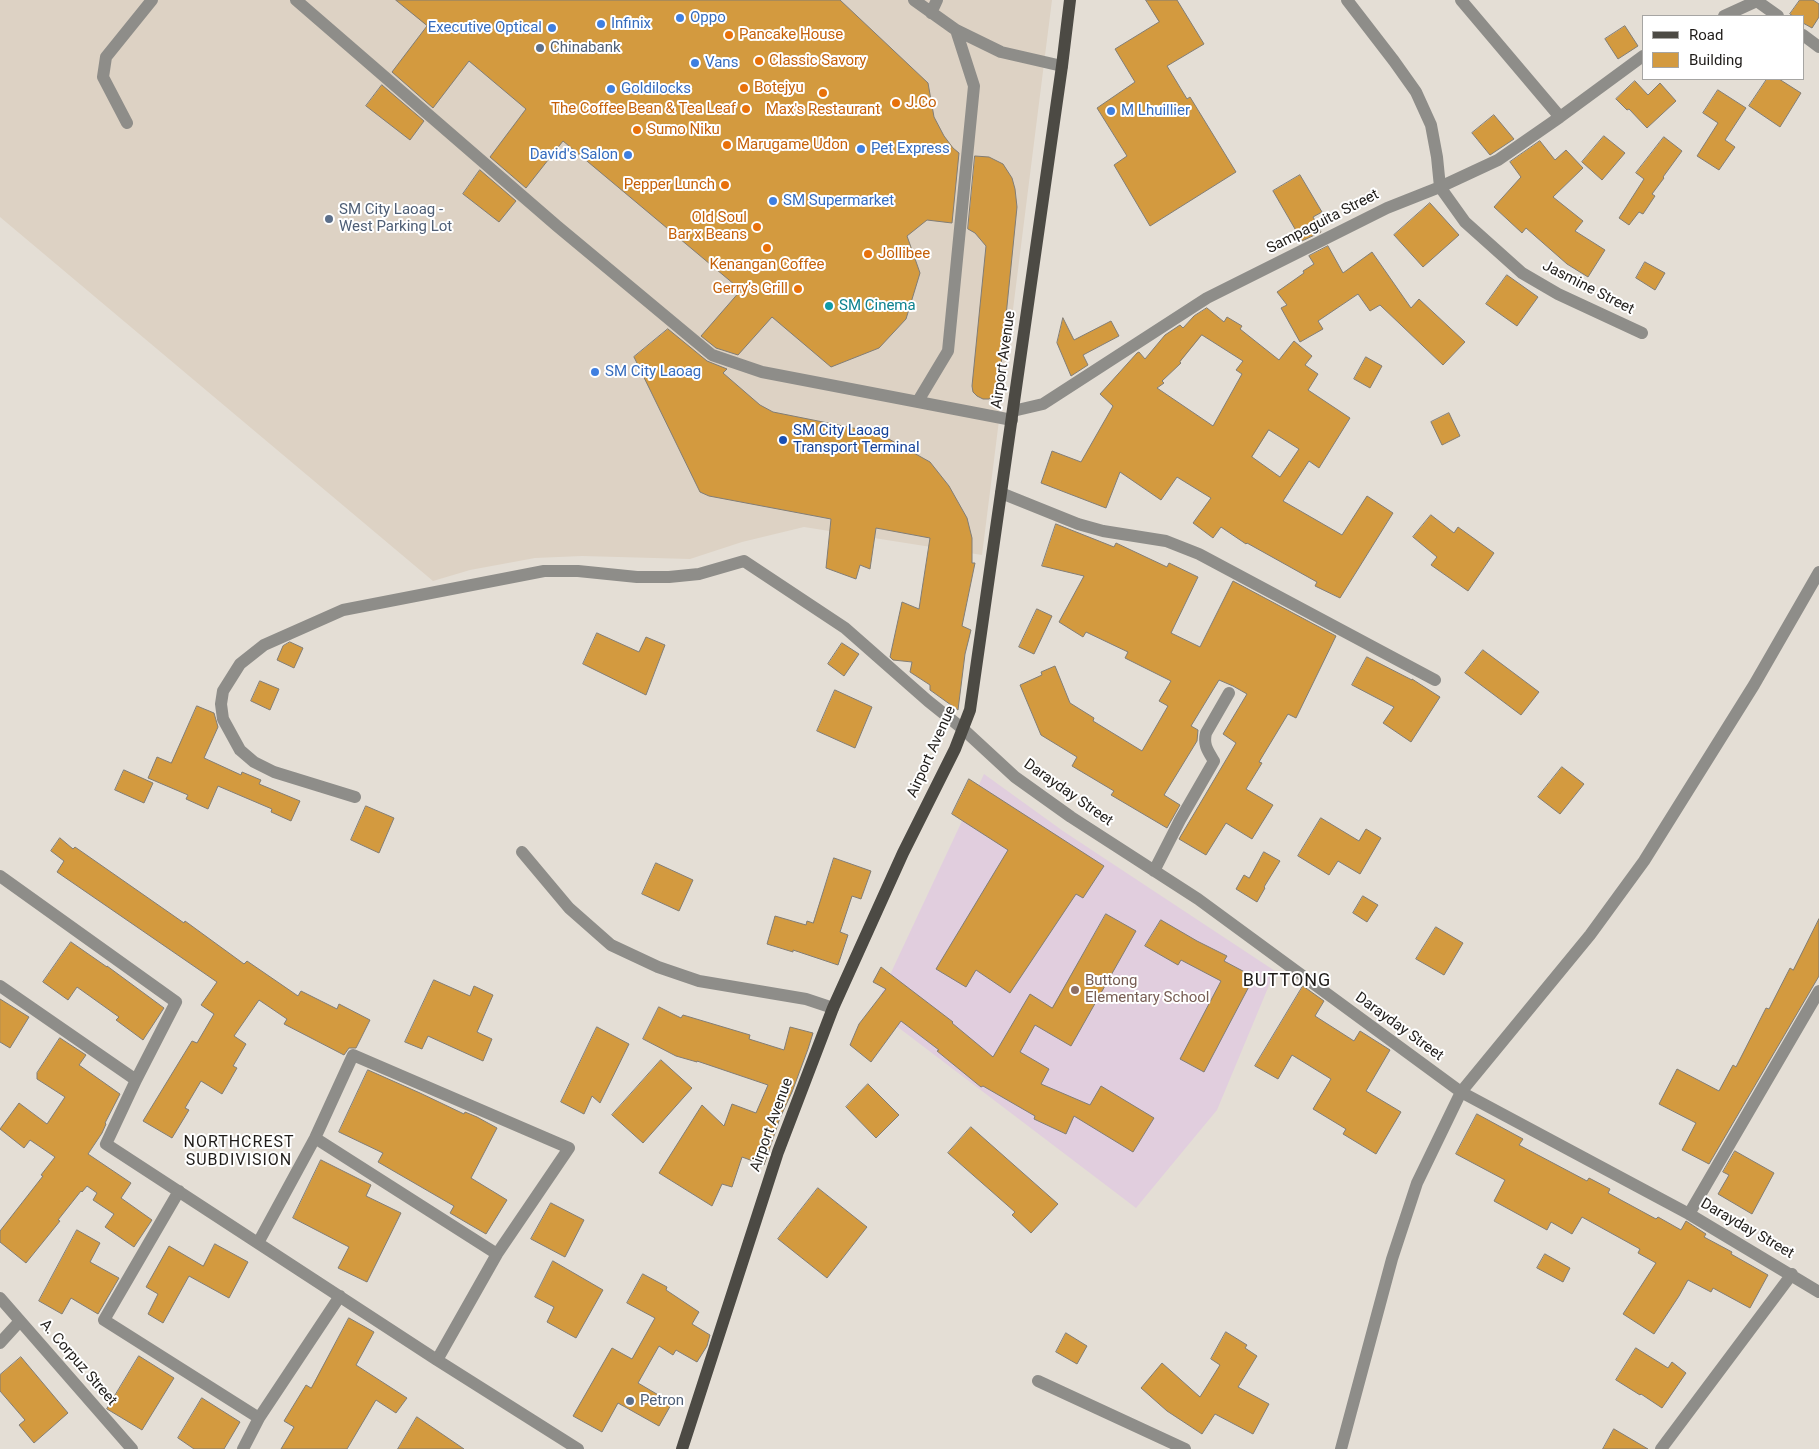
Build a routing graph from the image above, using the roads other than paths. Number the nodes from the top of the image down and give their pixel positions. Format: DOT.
graph roads {
  1 [pos="152,0"];
  2 [pos="296,0"];
  3 [pos="914,0"];
  4 [pos="937,0"];
  5 [pos="1070,0"];
  6 [pos="1348,0"];
  7 [pos="1461,0"];
  8 [pos="1758,0"];
  9 [pos="930,13"];
  10 [pos="1726,15"];
  11 [pos="1777,15"];
  12 [pos="956,30"];
  13 [pos="1804,36"];
  14 [pos="1819,47"];
  15 [pos="1642,57"];
  16 [pos="1062,66"];
  17 [pos="1560,117"];
  18 [pos="127,123"];
  19 [pos="1440,187"];
  20 [pos="1642,333"];
  21 [pos="918,402"];
  22 [pos="1013,415"];
  23 [pos="1001,493"];
  24 [pos="1819,572"];
  25 [pos="1435,680"];
  26 [pos="1229,693"];
  27 [pos="963,729"];
  28 [pos="355,796"];
  29 [pos="522,852"];
  30 [pos="1154,871"];
  31 [pos="0,876"];
  32 [pos="0,986"];
  33 [pos="1819,991"];
  34 [pos="833,1008"];
  35 [pos="136,1080"];
  36 [pos="1461,1092"];
  37 [pos="315,1138"];
  38 [pos="179,1191"];
  39 [pos="1689,1214"];
  40 [pos="258,1243"];
  41 [pos="497,1254"];
  42 [pos="1792,1274"];
  43 [pos="1819,1292"];
  44 [pos="340,1296"];
  45 [pos="0,1298"];
  46 [pos="20,1322"];
  47 [pos="0,1343"];
  48 [pos="437,1360"];
  49 [pos="1038,1380"];
  50 [pos="259,1418"];
  51 [pos="132,1449"];
  52 [pos="243,1449"];
  53 [pos="578,1449"];
  54 [pos="682,1449"];
  55 [pos="1185,1449"];
  56 [pos="1341,1449"];
  57 [pos="1661,1449"];
  1 -- 18 [label="street"];
  2 -- 21 [label="street"];
  3 -- 9 [label="street"];
  4 -- 9 [label="street"];
  5 -- 16 [label="main road, Airport Avenue"];
  6 -- 19 [label="street, Jasmine Street"];
  7 -- 17 [label="street"];
  8 -- 10 [label="street"];
  8 -- 11 [label="street"];
  9 -- 12 [label="street"];
  12 -- 16 [label="street"];
  12 -- 21 [label="street"];
  13 -- 14 [label="street"];
  15 -- 17 [label="street, Sampaguita Street"];
  16 -- 22 [label="main road, Airport Avenue"];
  17 -- 19 [label="street, Sampaguita Street"];
  19 -- 20 [label="street, Jasmine Street"];
  19 -- 22 [label="street, Sampaguita Street"];
  21 -- 22 [label="street"];
  22 -- 23 [label="main road, Airport Avenue"];
  23 -- 25 [label="street"];
  23 -- 27 [label="main road, Airport Avenue"];
  24 -- 36 [label="street"];
  26 -- 30 [label="street"];
  27 -- 28 [label="street, Darayday Street"];
  27 -- 30 [label="street, Darayday Street"];
  27 -- 34 [label="main road, Airport Avenue"];
  29 -- 34 [label="street"];
  30 -- 36 [label="street, Darayday Street"];
  31 -- 35 [label="street"];
  32 -- 35 [label="street"];
  33 -- 39 [label="street"];
  34 -- 54 [label="main road, Airport Avenue"];
  35 -- 38 [label="street"];
  36 -- 39 [label="street, Darayday Street"];
  36 -- 56 [label="street"];
  37 -- 40 [label="street"];
  37 -- 41 [label="street"];
  37 -- 41 [label="street"];
  38 -- 40 [label="street"];
  38 -- 50 [label="street"];
  39 -- 42 [label="street, Darayday Street"];
  40 -- 44 [label="street"];
  41 -- 48 [label="street"];
  42 -- 43 [label="street, Darayday Street"];
  42 -- 57 [label="street"];
  44 -- 48 [label="street"];
  44 -- 50 [label="street"];
  45 -- 46 [label="street, A. Corpuz Street"];
  46 -- 47 [label="street"];
  46 -- 51 [label="street, A. Corpuz Street"];
  48 -- 53 [label="street"];
  49 -- 55 [label="street"];
  50 -- 52 [label="street"];
}
